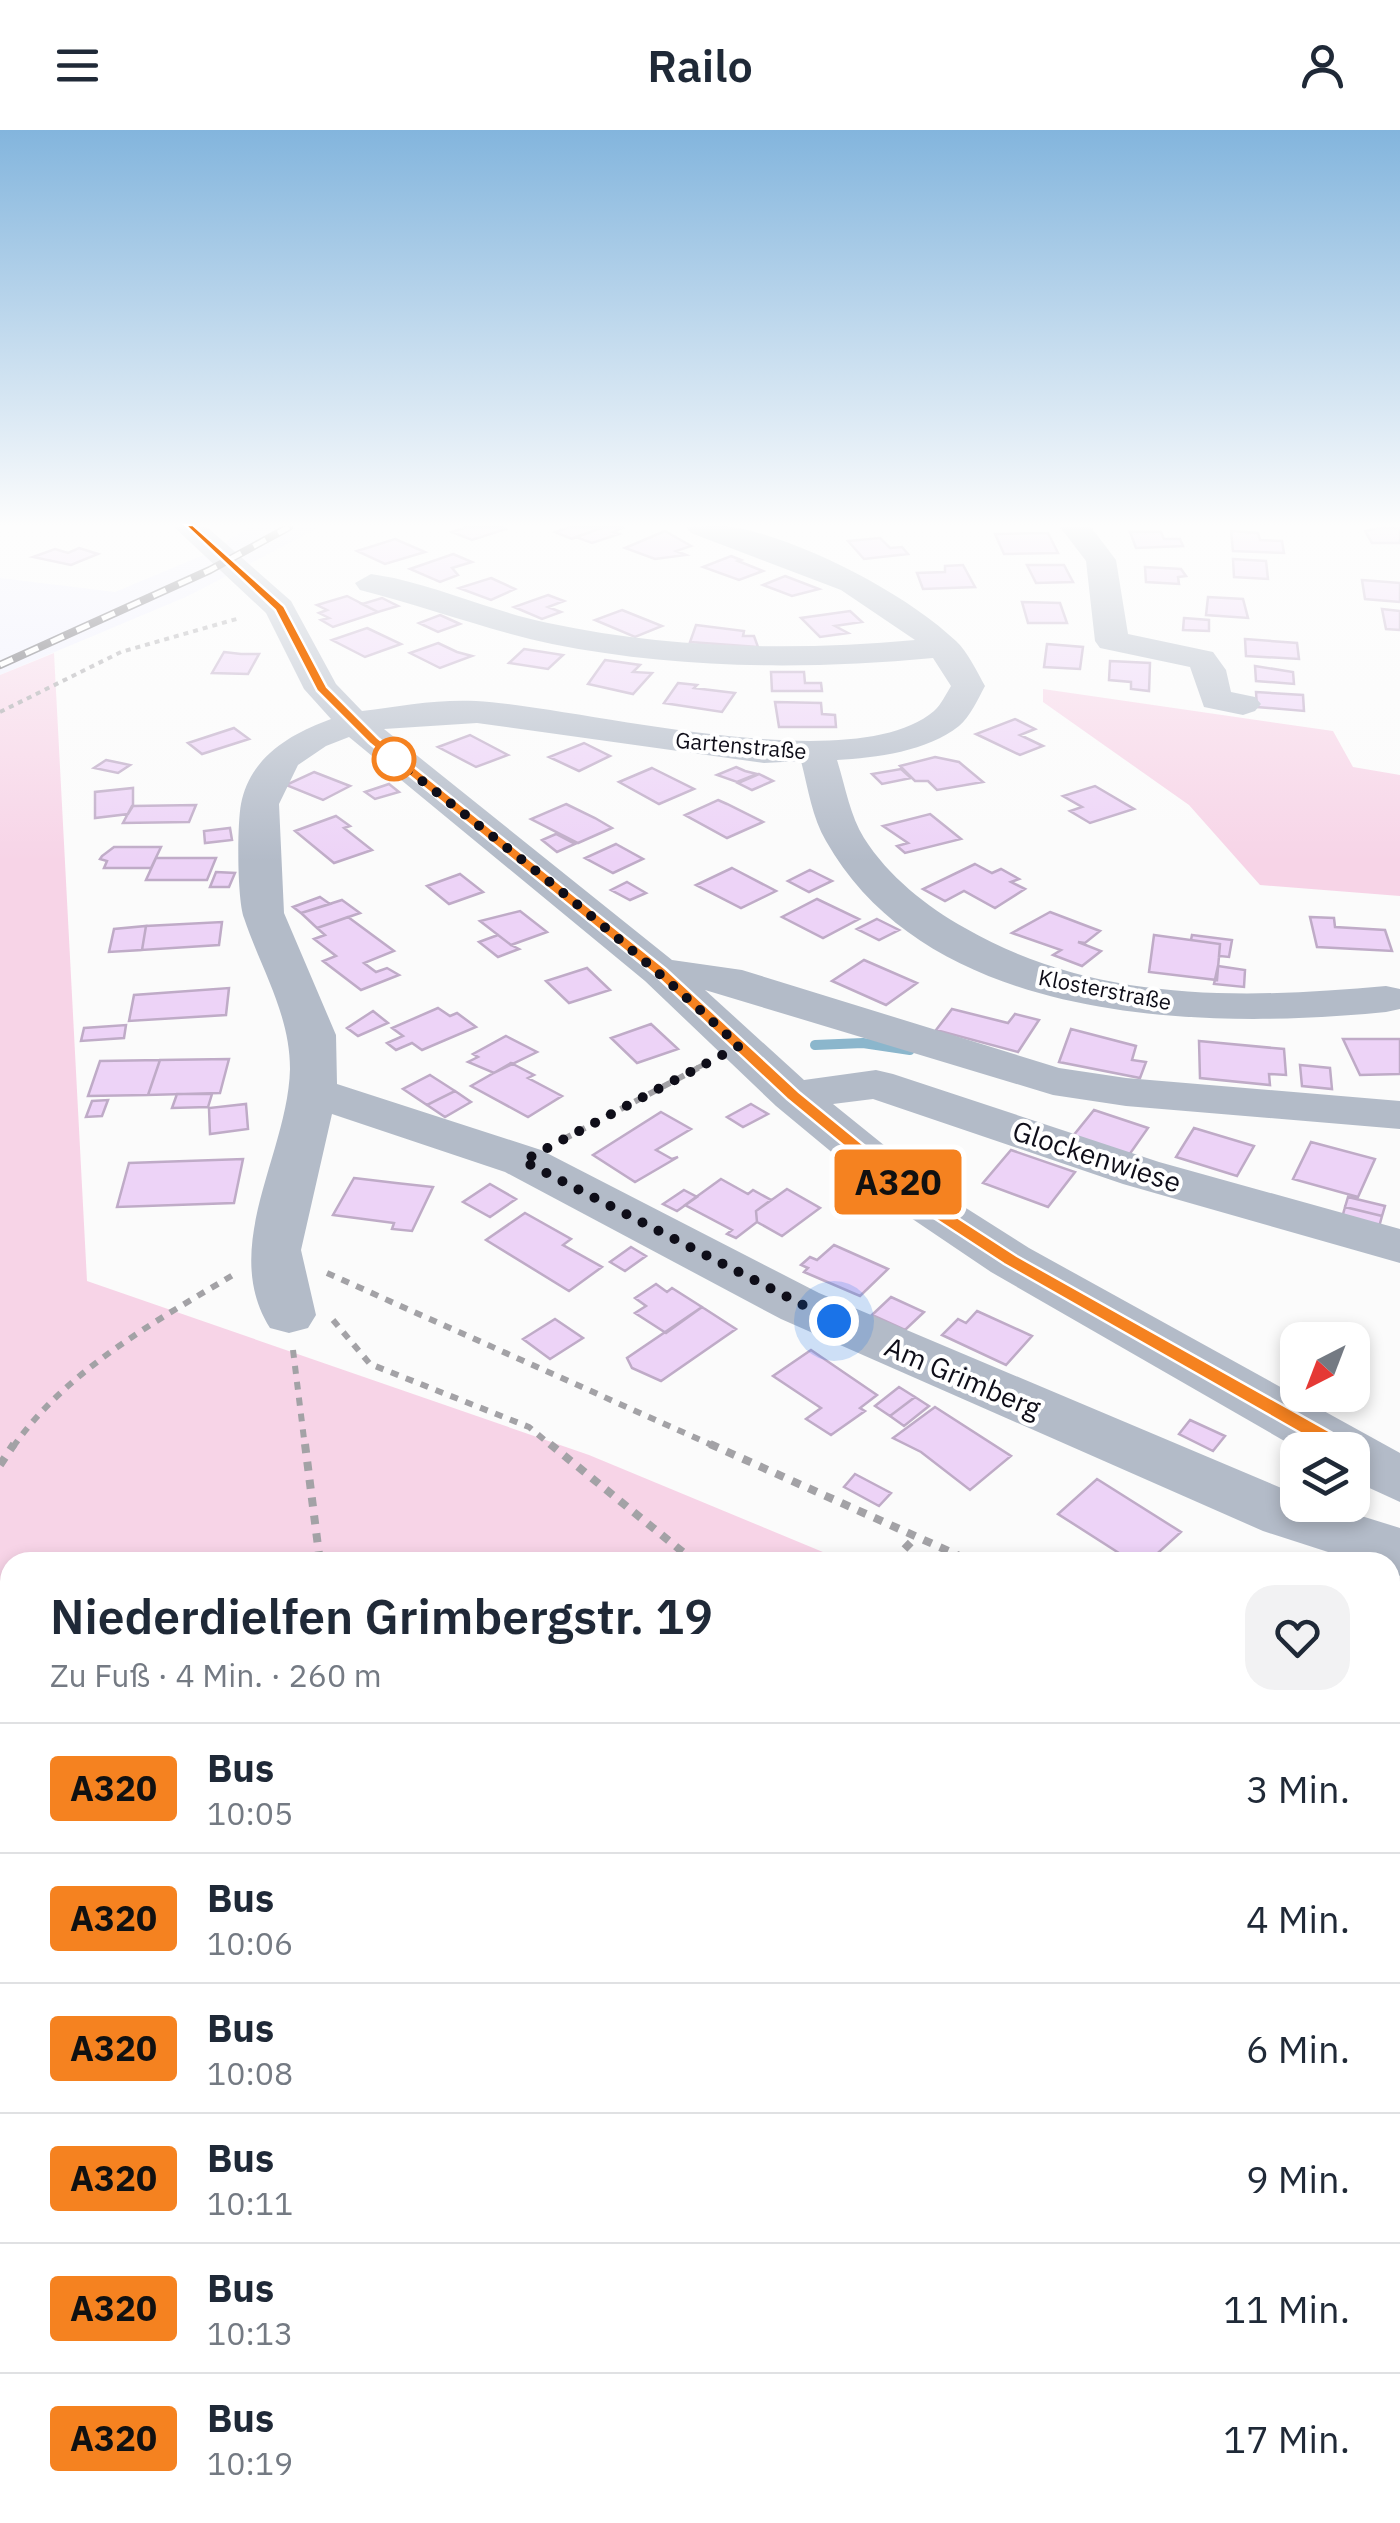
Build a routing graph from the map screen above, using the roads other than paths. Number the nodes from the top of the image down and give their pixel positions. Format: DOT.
graph roads {
  1 [pos="296,639"];
  2 [pos="583,639"];
  3 [pos="934,639"];
  4 [pos="1112,639"];
  5 [pos="944,647"];
  6 [pos="1243,704"];
  7 [pos="354,723"];
  8 [pos="816,752"];
  9 [pos="660,972"];
  10 [pos="1386,1000"];
  11 [pos="313,1092"];
  12 [pos="793,1096"];
  13 [pos="1400,1115"];
  14 [pos="1400,1246"];
  15 [pos="306,1311"];
  16 [pos="1315,1432"];
  17 [pos="1370,1463"];
  18 [pos="1400,1480"];
  19 [pos="1400,1552"];
  1 -- 7 [label="street"];
  2 -- 5 [label="street"];
  3 -- 5 [label="street, Gartenstraße"];
  4 -- 6 [label="street"];
  5 -- 8 [label="street, Gartenstraße"];
  7 -- 8 [label="street, Gartenstraße"];
  7 -- 9 [label="street"];
  7 -- 11 [label="street"];
  8 -- 10 [label="street, Klosterstraße"];
  9 -- 12 [label="street"];
  9 -- 13 [label="street"];
  11 -- 15 [label="street"];
  11 -- 19 [label="street, Am Grimberg"];
  12 -- 14 [label="street, Glockenwiese"];
  12 -- 16 [label="street"];
  17 -- 18 [label="street"];
}
